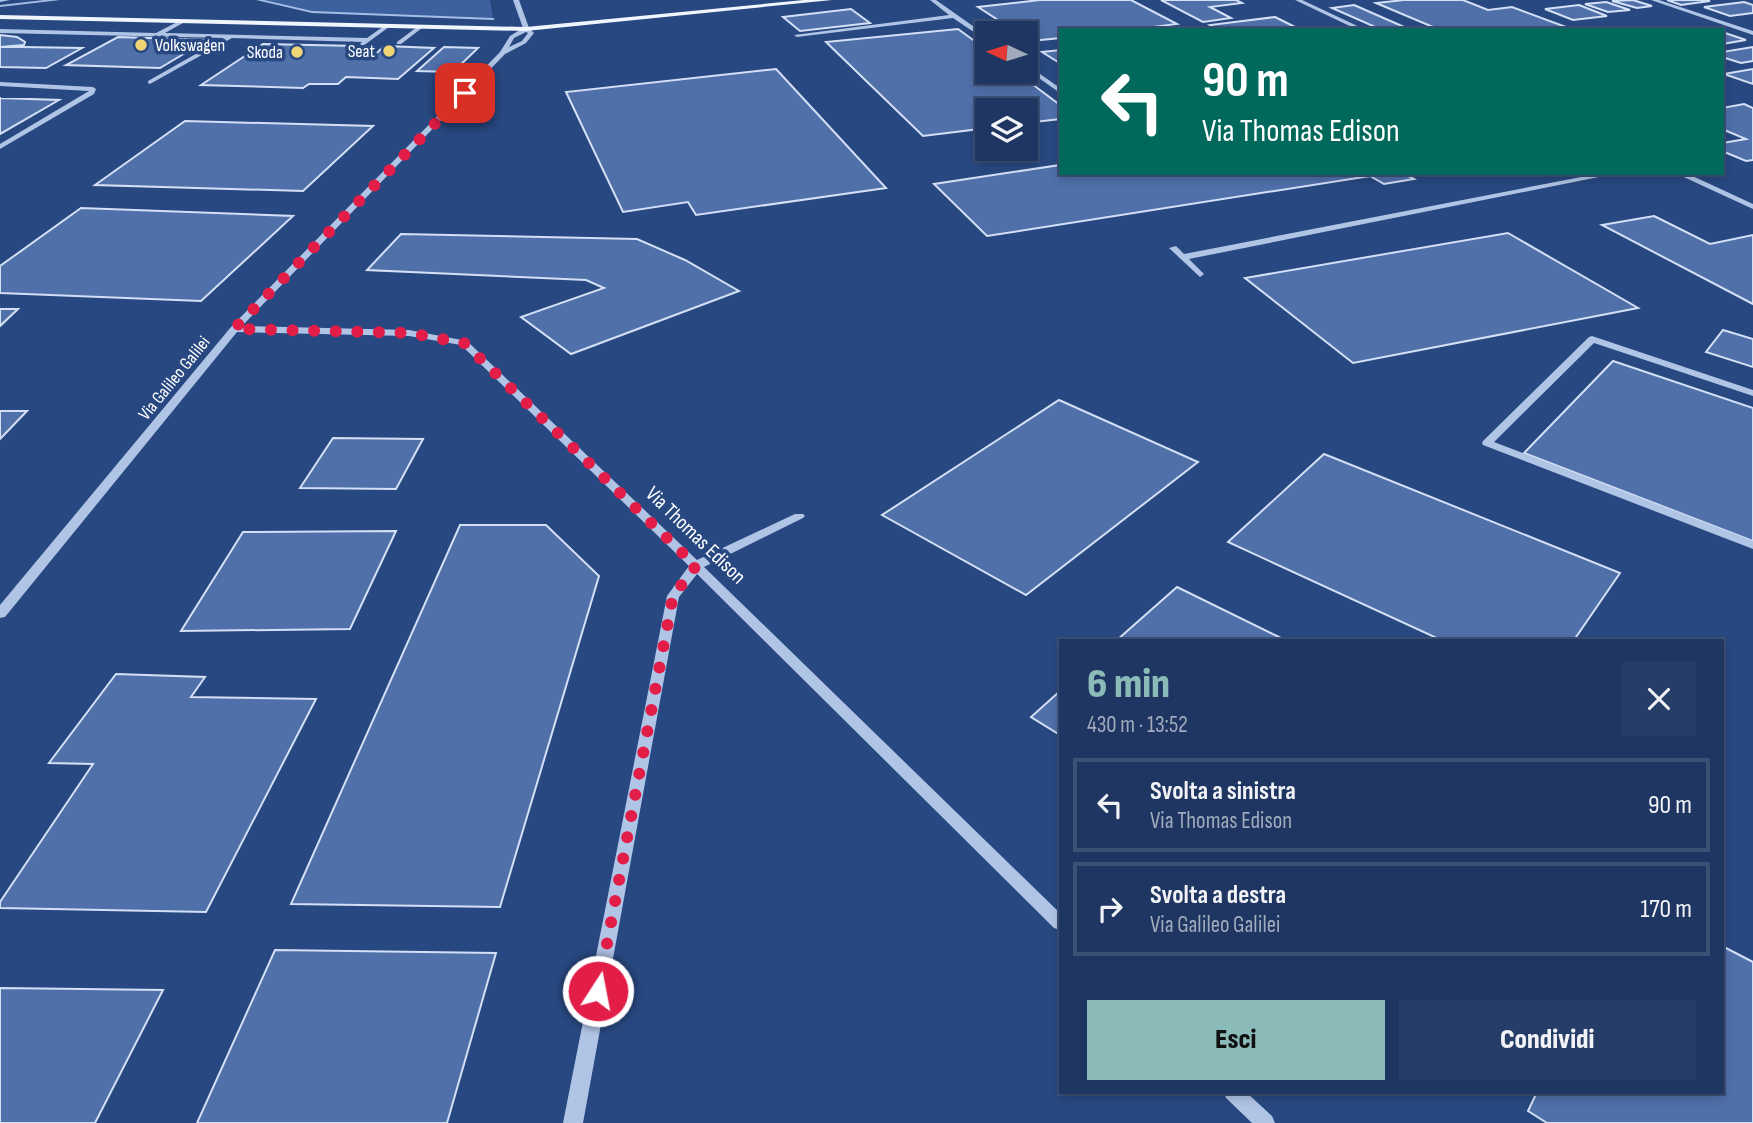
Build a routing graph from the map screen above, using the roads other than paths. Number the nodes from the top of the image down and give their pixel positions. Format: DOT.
graph roads {
  1 [pos="0,0"];
  2 [pos="7,0"];
  3 [pos="516,0"];
  4 [pos="828,0"];
  5 [pos="933,0"];
  6 [pos="1298,0"];
  7 [pos="1654,0"];
  8 [pos="954,16"];
  9 [pos="0,17"];
  10 [pos="181,22"];
  11 [pos="386,27"];
  12 [pos="419,28"];
  13 [pos="1359,28"];
  14 [pos="526,29"];
  15 [pos="0,31"];
  16 [pos="975,31"];
  17 [pos="1753,33"];
  18 [pos="156,35"];
  19 [pos="797,35"];
  20 [pos="230,37"];
  21 [pos="399,43"];
  22 [pos="503,53"];
  23 [pos="1038,75"];
  24 [pos="150,82"];
  25 [pos="0,84"];
  26 [pos="1059,90"];
  27 [pos="0,147"];
  28 [pos="1605,175"];
  29 [pos="1683,175"];
  30 [pos="1753,207"];
  31 [pos="1173,248"];
  32 [pos="1184,257"];
  33 [pos="1200,274"];
  34 [pos="234,329"];
  35 [pos="1753,393"];
  36 [pos="799,516"];
  37 [pos="1753,545"];
  38 [pos="696,566"];
  39 [pos="0,614"];
  40 [pos="1059,922"];
  41 [pos="1235,1094"];
  42 [pos="573,1123"];
  43 [pos="1265,1123"];
  1 -- 2 [label="street"];
  3 -- 14 [label="street"];
  4 -- 14 [label="main road"];
  5 -- 8 [label="street"];
  6 -- 13 [label="street"];
  7 -- 17 [label="street"];
  8 -- 16 [label="lane"];
  8 -- 19 [label="street"];
  9 -- 10 [label="main road"];
  10 -- 11 [label="main road"];
  10 -- 18 [label="street"];
  11 -- 12 [label="main road"];
  11 -- 20 [label="street"];
  12 -- 14 [label="main road"];
  12 -- 21 [label="street"];
  14 -- 22 [label="street, Via Galileo Galilei"];
  14 -- 22 [label="street, Via Galileo Galilei"];
  15 -- 18 [label="street"];
  18 -- 20 [label="street"];
  20 -- 24 [label="street"];
  22 -- 34 [label="street, Via Galileo Galilei"];
  23 -- 26 [label="street"];
  25 -- 27 [label="street"];
  28 -- 32 [label="street"];
  29 -- 30 [label="street"];
  31 -- 32 [label="street"];
  32 -- 33 [label="street"];
  34 -- 38 [label="street, Via Thomas Edison"];
  34 -- 39 [label="street, Via Galileo Galilei"];
  35 -- 37 [label="street"];
  36 -- 38 [label="street"];
  38 -- 40 [label="street, Via Thomas Edison"];
  38 -- 42 [label="street"];
  41 -- 43 [label="street"];
}
